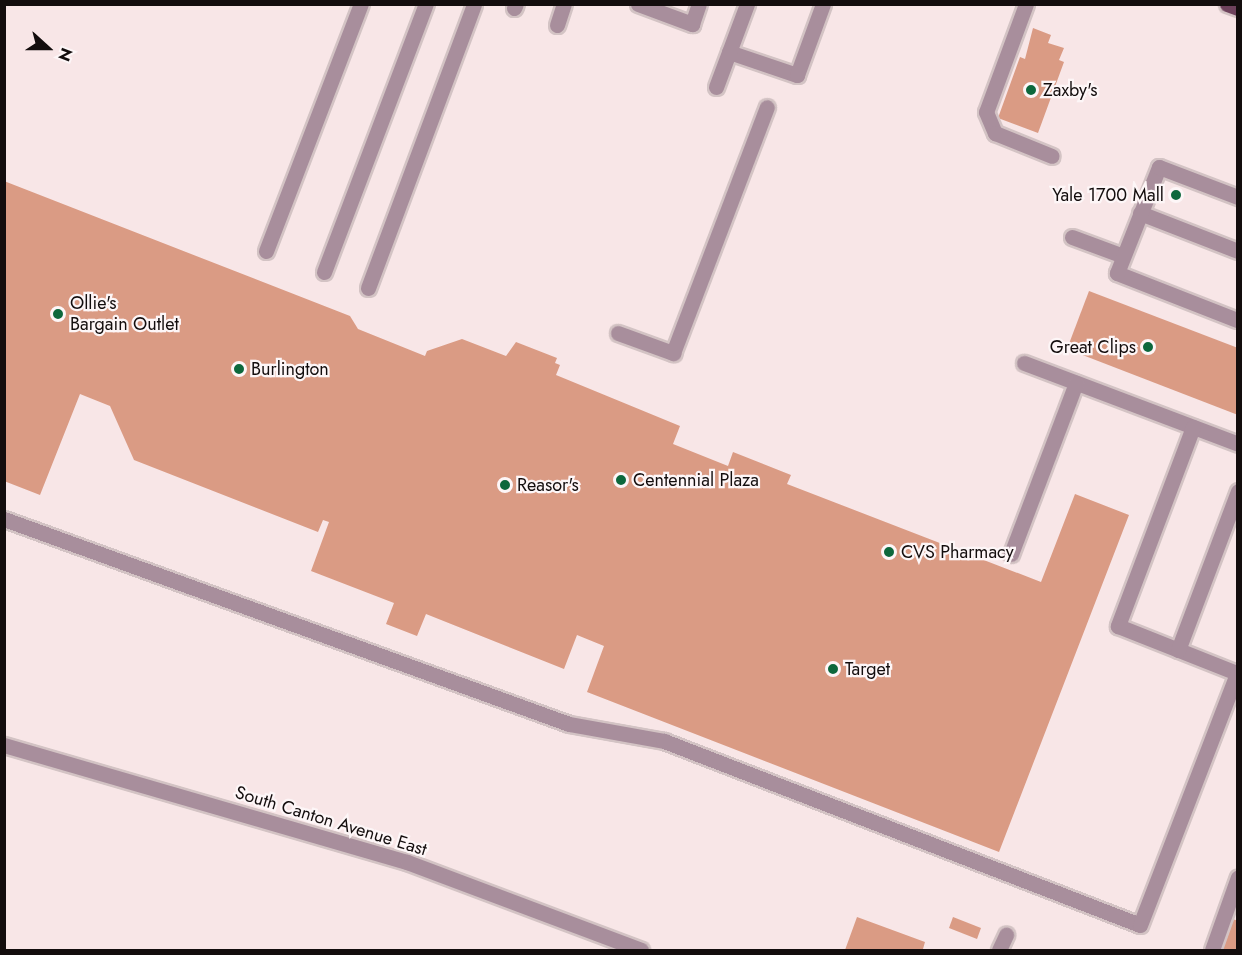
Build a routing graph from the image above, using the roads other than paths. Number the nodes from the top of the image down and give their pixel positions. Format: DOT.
graph roads {
  1 [pos="361,4"];
  2 [pos="426,4"];
  3 [pos="474,4"];
  4 [pos="564,4"];
  5 [pos="638,4"];
  6 [pos="699,4"];
  7 [pos="747,4"];
  8 [pos="823,4"];
  9 [pos="1026,4"];
  10 [pos="1227,4"];
  11 [pos="1238,8"];
  12 [pos="557,25"];
  13 [pos="729,52"];
  14 [pos="716,87"];
  15 [pos="768,107"];
  16 [pos="1052,156"];
  17 [pos="1238,197"];
  18 [pos="1140,213"];
  19 [pos="1072,237"];
  20 [pos="266,251"];
  21 [pos="1238,251"];
  22 [pos="1123,256"];
  23 [pos="324,272"];
  24 [pos="368,288"];
  25 [pos="1238,320"];
  26 [pos="618,333"];
  27 [pos="1024,363"];
  28 [pos="1076,383"];
  29 [pos="1193,427"];
  30 [pos="1238,444"];
  31 [pos="1238,491"];
  32 [pos="4,519"];
  33 [pos="1011,554"];
  34 [pos="1178,650"];
  35 [pos="1237,672"];
  36 [pos="4,746"];
  37 [pos="1238,877"];
  38 [pos="1006,935"];
  39 [pos="641,951"];
  40 [pos="999,951"];
  41 [pos="1212,951"];
  1 -- 20 [label="street"];
  2 -- 23 [label="street"];
  3 -- 24 [label="street"];
  4 -- 12 [label="street"];
  5 -- 6 [label="street"];
  7 -- 13 [label="street"];
  8 -- 13 [label="street"];
  9 -- 16 [label="street"];
  10 -- 11 [label="main road"];
  13 -- 14 [label="street"];
  15 -- 26 [label="street"];
  17 -- 18 [label="street"];
  18 -- 21 [label="street"];
  18 -- 22 [label="street"];
  19 -- 22 [label="street"];
  22 -- 25 [label="street"];
  27 -- 28 [label="street"];
  28 -- 29 [label="street"];
  28 -- 33 [label="street"];
  29 -- 30 [label="street"];
  29 -- 34 [label="street"];
  31 -- 34 [label="street"];
  32 -- 35 [label="street"];
  34 -- 35 [label="street"];
  36 -- 39 [label="street, South Canton Avenue East"];
  37 -- 41 [label="street"];
  38 -- 40 [label="street"];
}
